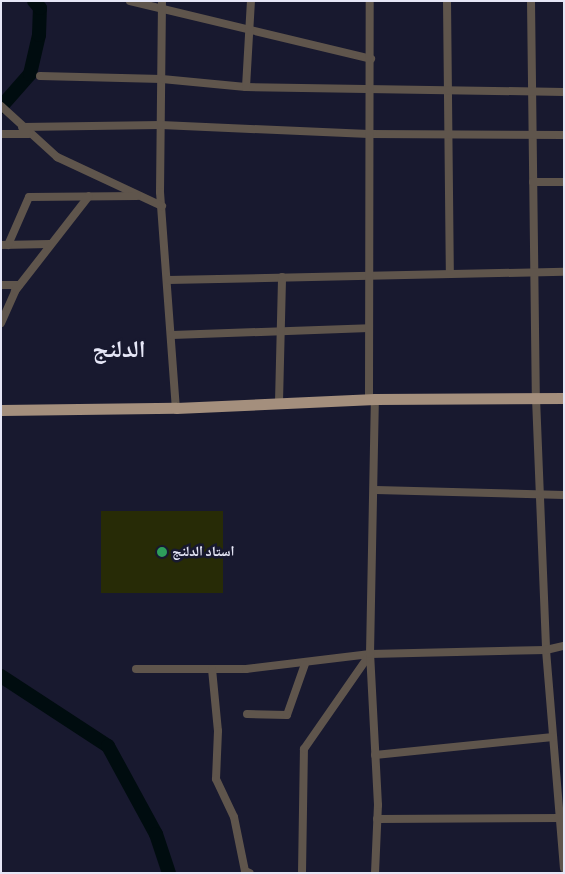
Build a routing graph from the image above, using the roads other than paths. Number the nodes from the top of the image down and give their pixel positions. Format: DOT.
graph roads {
  1 [pos="130,1"];
  2 [pos="251,1"];
  3 [pos="370,1"];
  4 [pos="447,1"];
  5 [pos="530,1"];
  6 [pos="162,5"];
  7 [pos="252,30"];
  8 [pos="371,59"];
  9 [pos="40,76"];
  10 [pos="162,79"];
  11 [pos="246,87"];
  12 [pos="370,91"];
  13 [pos="448,91"];
  14 [pos="532,92"];
  15 [pos="564,92"];
  16 [pos="1,106"];
  17 [pos="161,124"];
  18 [pos="22,128"];
  19 [pos="1,134"];
  20 [pos="29,134"];
  21 [pos="369,134"];
  22 [pos="447,135"];
  23 [pos="531,135"];
  24 [pos="564,135"];
  25 [pos="534,182"];
  26 [pos="564,182"];
  27 [pos="88,196"];
  28 [pos="139,196"];
  29 [pos="162,206"];
  30 [pos="50,244"];
  31 [pos="5,245"];
  32 [pos="450,272"];
  33 [pos="535,272"];
  34 [pos="564,272"];
  35 [pos="370,275"];
  36 [pos="282,277"];
  37 [pos="168,280"];
  38 [pos="1,285"];
  39 [pos="19,285"];
  40 [pos="4,307"];
  41 [pos="1,323"];
  42 [pos="369,328"];
  43 [pos="281,333"];
  44 [pos="172,335"];
  45 [pos="536,398"];
  46 [pos="564,398"];
  47 [pos="372,399"];
  48 [pos="279,402"];
  49 [pos="176,408"];
  50 [pos="1,410"];
  51 [pos="376,490"];
  52 [pos="540,495"];
  53 [pos="564,495"];
  54 [pos="564,646"];
  55 [pos="546,650"];
  56 [pos="370,654"];
  57 [pos="305,664"];
  58 [pos="136,669"];
  59 [pos="212,669"];
  60 [pos="247,714"];
  61 [pos="553,737"];
  62 [pos="375,756"];
  63 [pos="562,818"];
  64 [pos="377,819"];
  65 [pos="564,868"];
  66 [pos="247,872"];
  67 [pos="302,873"];
  68 [pos="375,873"];
  1 -- 6 [label="street"];
  2 -- 7 [label="street"];
  3 -- 8 [label="street"];
  4 -- 13 [label="street"];
  5 -- 14 [label="street"];
  6 -- 7 [label="street"];
  6 -- 10 [label="street"];
  7 -- 8 [label="street"];
  7 -- 11 [label="street"];
  8 -- 12 [label="street"];
  9 -- 10 [label="street"];
  10 -- 11 [label="street"];
  10 -- 17 [label="street"];
  11 -- 12 [label="street"];
  12 -- 13 [label="street"];
  12 -- 21 [label="street"];
  13 -- 14 [label="street"];
  13 -- 22 [label="street"];
  14 -- 15 [label="street"];
  14 -- 23 [label="street"];
  16 -- 18 [label="street"];
  17 -- 18 [label="street"];
  17 -- 21 [label="street"];
  17 -- 29 [label="street"];
  18 -- 20 [label="street"];
  19 -- 20 [label="street"];
  20 -- 28 [label="street"];
  21 -- 22 [label="street"];
  21 -- 35 [label="street"];
  22 -- 23 [label="street"];
  22 -- 32 [label="street"];
  23 -- 24 [label="street"];
  23 -- 25 [label="street"];
  25 -- 26 [label="street"];
  25 -- 33 [label="street"];
  27 -- 28 [label="street"];
  27 -- 30 [label="street"];
  27 -- 31 [label="street"];
  28 -- 29 [label="street"];
  29 -- 37 [label="street"];
  30 -- 31 [label="street"];
  30 -- 39 [label="street"];
  32 -- 33 [label="street"];
  32 -- 35 [label="street"];
  33 -- 34 [label="street"];
  33 -- 45 [label="street"];
  35 -- 36 [label="street"];
  35 -- 42 [label="street"];
  36 -- 37 [label="street"];
  36 -- 43 [label="street"];
  37 -- 44 [label="street"];
  38 -- 39 [label="street"];
  39 -- 40 [label="street"];
  40 -- 41 [label="street"];
  42 -- 43 [label="street"];
  42 -- 47 [label="street"];
  43 -- 44 [label="street"];
  43 -- 48 [label="street"];
  44 -- 49 [label="street"];
  45 -- 46 [label="main road"];
  45 -- 47 [label="main road"];
  45 -- 52 [label="street"];
  47 -- 48 [label="main road"];
  47 -- 51 [label="street"];
  48 -- 49 [label="main road"];
  49 -- 50 [label="main road"];
  51 -- 52 [label="street"];
  51 -- 56 [label="street"];
  52 -- 53 [label="street"];
  52 -- 55 [label="street"];
  54 -- 55 [label="street"];
  55 -- 56 [label="street"];
  55 -- 61 [label="street"];
  56 -- 57 [label="street"];
  56 -- 62 [label="street"];
  56 -- 67 [label="street"];
  57 -- 59 [label="street"];
  57 -- 60 [label="street"];
  58 -- 59 [label="street"];
  59 -- 66 [label="street"];
  61 -- 62 [label="street"];
  61 -- 63 [label="street"];
  62 -- 64 [label="street"];
  63 -- 64 [label="street"];
  63 -- 65 [label="street"];
  64 -- 68 [label="street"];
}
